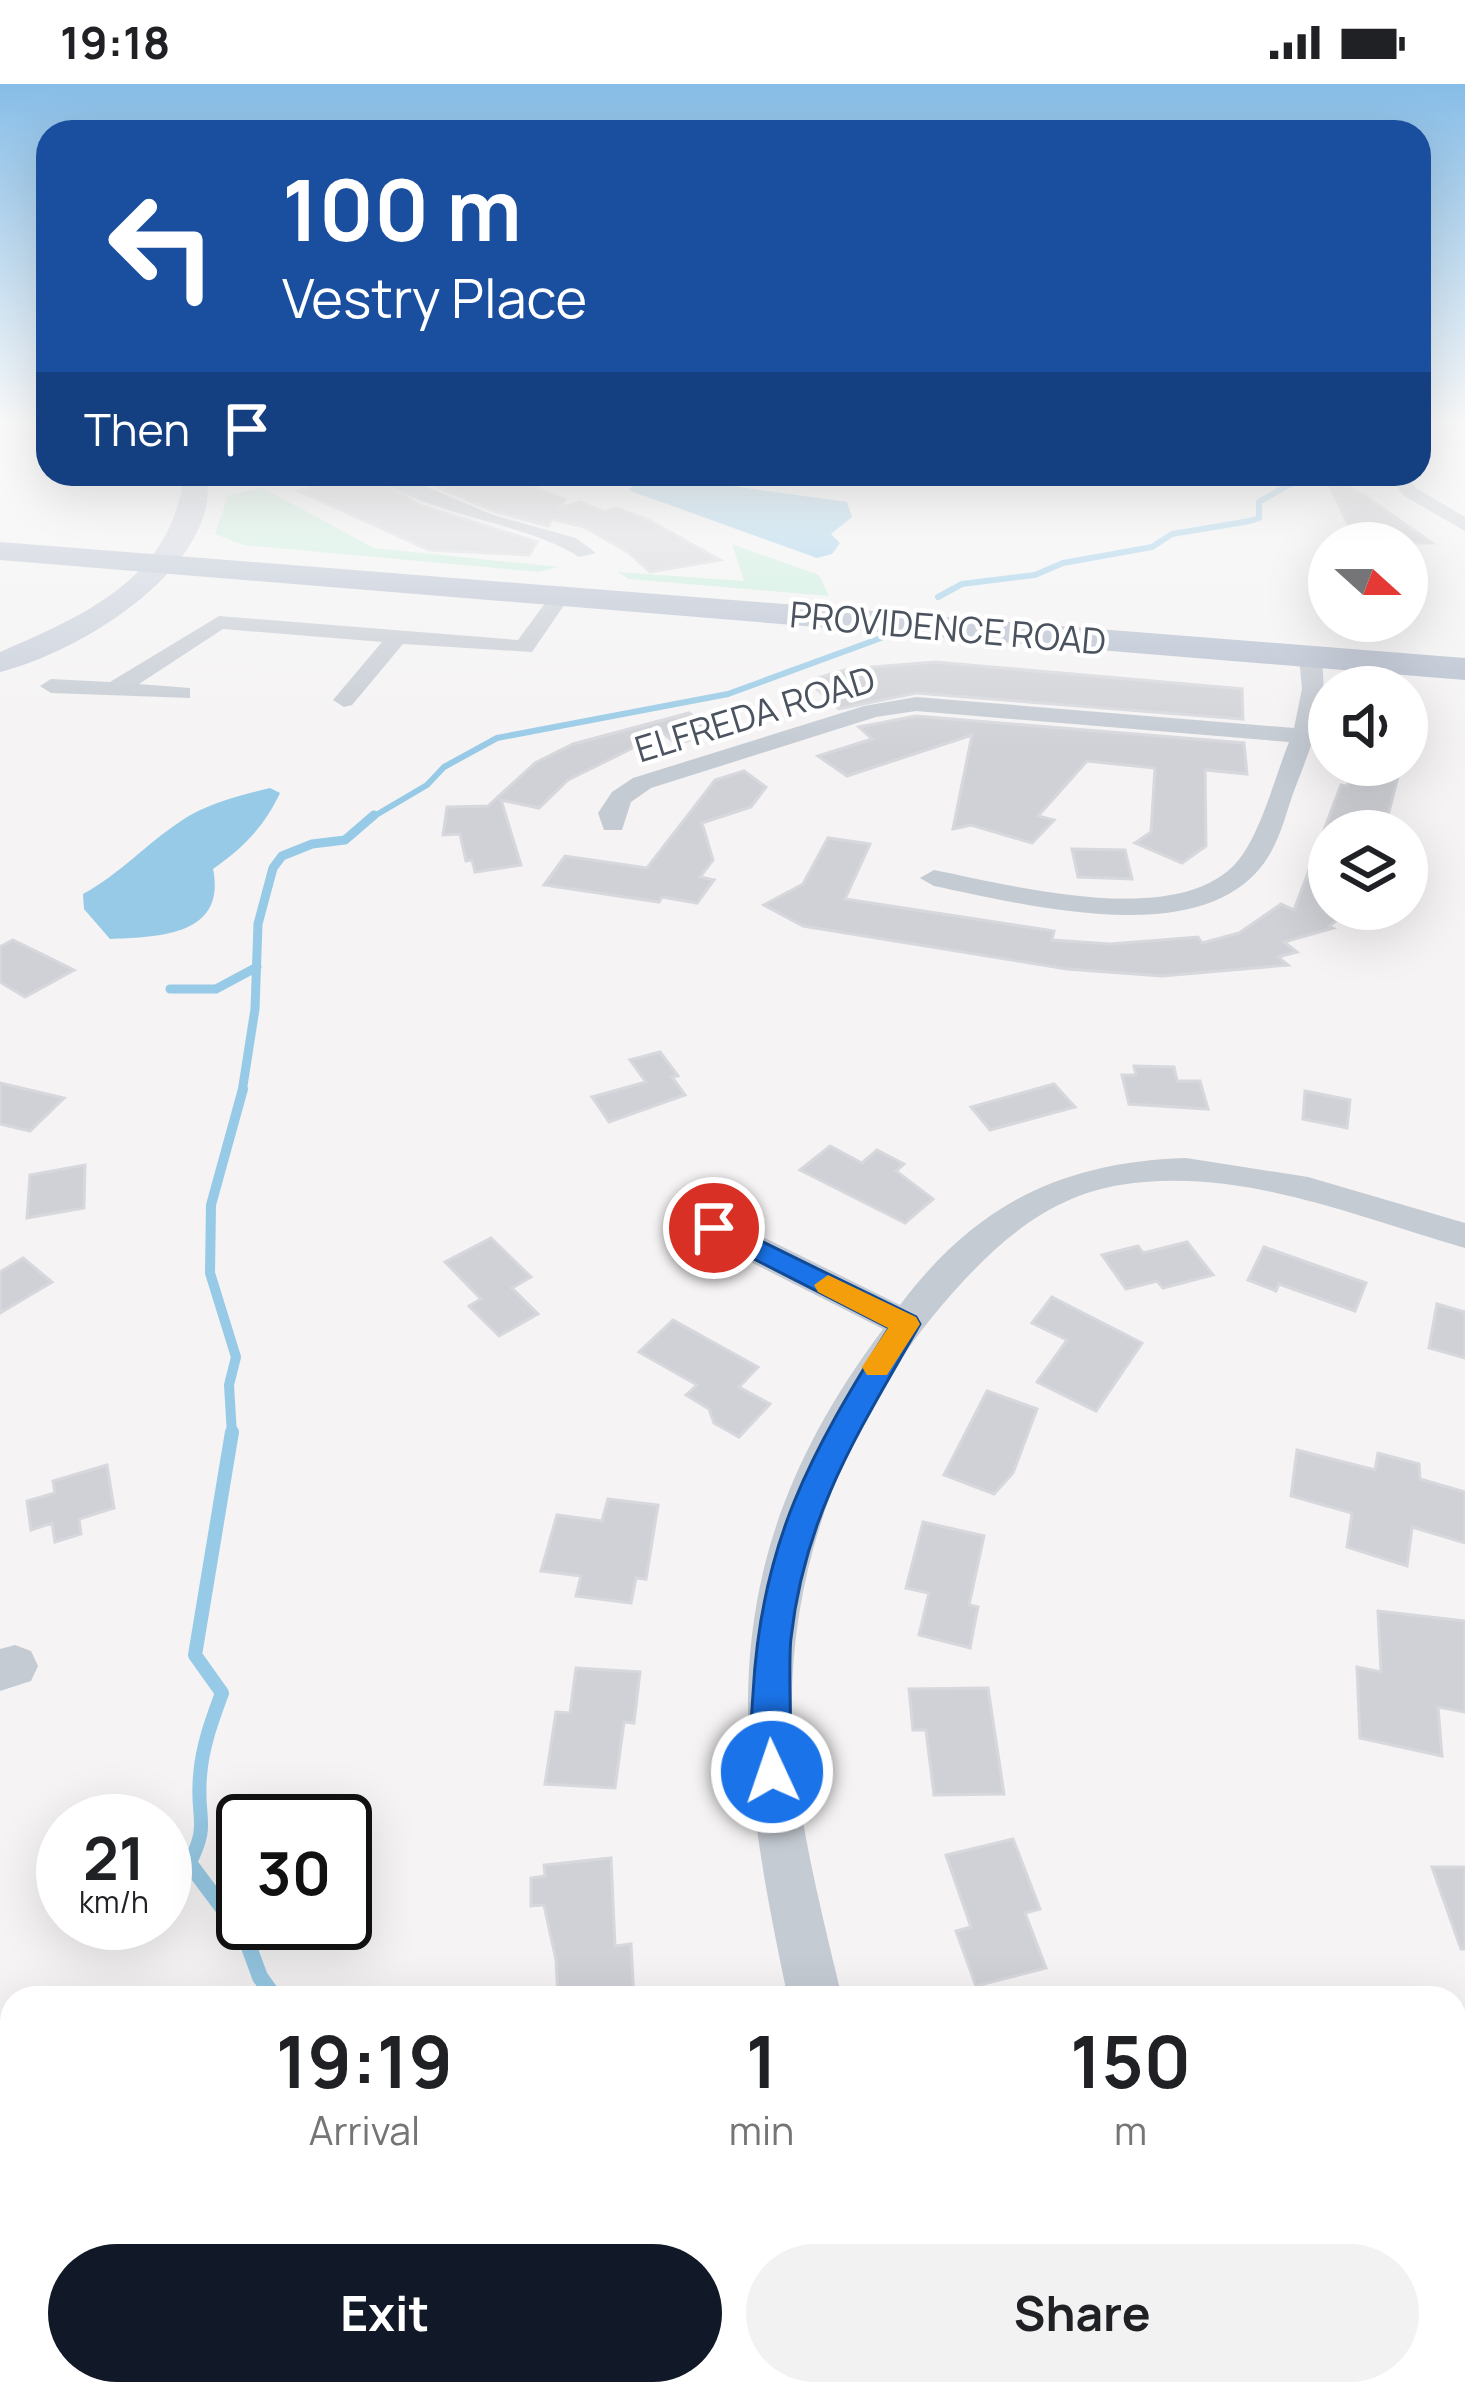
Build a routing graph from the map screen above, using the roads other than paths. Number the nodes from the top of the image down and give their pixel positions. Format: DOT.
graph roads {
  1 [pos="180,533"];
  2 [pos="538,533"];
  3 [pos="0,537"];
  4 [pos="0,551"];
  5 [pos="167,556"];
  6 [pos="586,578"];
  7 [pos="397,637"];
  8 [pos="1465,656"];
  9 [pos="1310,658"];
  10 [pos="0,663"];
  11 [pos="1465,669"];
  12 [pos="51,686"];
  13 [pos="114,689"];
  14 [pos="182,693"];
  15 [pos="344,700"];
  16 [pos="1303,736"];
  17 [pos="613,825"];
  18 [pos="934,878"];
  19 [pos="714,1228"];
  20 [pos="1465,1236"];
  21 [pos="906,1324"];
  22 [pos="812,1986"];
  1 -- 5 [label="street"];
  2 -- 6 [label="street"];
  3 -- 5 [label="main road, PROVIDENCE ROAD"];
  4 -- 5 [label="main road, PROVIDENCE ROAD"];
  5 -- 6 [label="main road, PROVIDENCE ROAD"];
  5 -- 10 [label="street"];
  6 -- 7 [label="street"];
  6 -- 8 [label="main road, PROVIDENCE ROAD"];
  6 -- 9 [label="main road, PROVIDENCE ROAD"];
  7 -- 13 [label="street"];
  7 -- 15 [label="street"];
  9 -- 11 [label="main road, PROVIDENCE ROAD"];
  9 -- 16 [label="street"];
  12 -- 13 [label="street"];
  13 -- 14 [label="street"];
  16 -- 17 [label="street, ELFREDA ROAD"];
  16 -- 18 [label="street"];
  19 -- 21 [label="street"];
  20 -- 21 [label="street"];
  21 -- 22 [label="street"];
}
